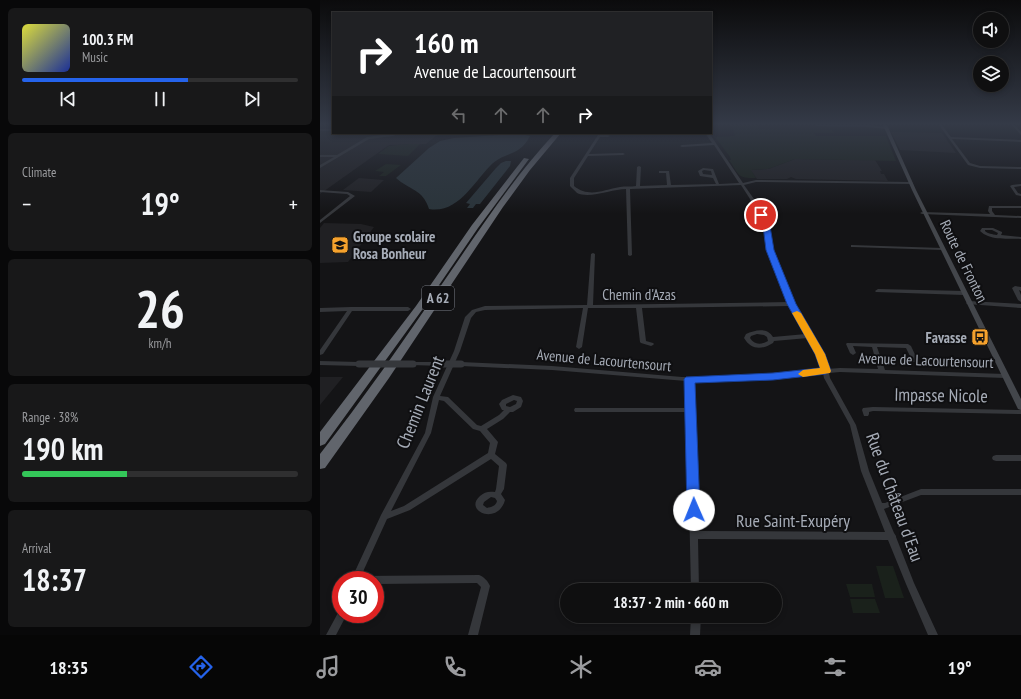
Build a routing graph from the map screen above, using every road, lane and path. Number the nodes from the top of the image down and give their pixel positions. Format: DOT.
graph roads {
  1 [pos="532,155"];
  2 [pos="539,155"];
  3 [pos="586,155"];
  4 [pos="600,155"];
  5 [pos="722,155"];
  6 [pos="898,155"];
  7 [pos="961,155"];
  8 [pos="320,156"];
  9 [pos="337,156"];
  10 [pos="320,166"];
  11 [pos="639,166"];
  12 [pos="1021,168"];
  13 [pos="660,172"];
  14 [pos="715,177"];
  15 [pos="740,182"];
  16 [pos="911,183"];
  17 [pos="718,185"];
  18 [pos="1021,185"];
  19 [pos="638,187"];
  20 [pos="669,187"];
  21 [pos="628,188"];
  22 [pos="320,191"];
  23 [pos="1021,195"];
  24 [pos="1021,207"];
  25 [pos="924,213"];
  26 [pos="993,216"];
  27 [pos="1021,217"];
  28 [pos="320,222"];
  29 [pos="999,235"];
  30 [pos="1021,238"];
  31 [pos="853,246"];
  32 [pos="942,249"];
  33 [pos="593,254"];
  34 [pos="630,255"];
  35 [pos="1021,289"];
  36 [pos="878,291"];
  37 [pos="964,293"];
  38 [pos="1021,300"];
  39 [pos="969,303"];
  40 [pos="792,304"];
  41 [pos="639,306"];
  42 [pos="1021,306"];
  43 [pos="588,307"];
  44 [pos="485,308"];
  45 [pos="351,309"];
  46 [pos="408,309"];
  47 [pos="320,310"];
  48 [pos="809,336"];
  49 [pos="771,339"];
  50 [pos="651,344"];
  51 [pos="874,345"];
  52 [pos="579,347"];
  53 [pos="320,353"];
  54 [pos="853,353"];
  55 [pos="915,361"];
  56 [pos="320,364"];
  57 [pos="826,371"];
  58 [pos="882,371"];
  59 [pos="1005,376"];
  60 [pos="689,379"];
  61 [pos="436,397"];
  62 [pos="1021,407"];
  63 [pos="508,410"];
  64 [pos="577,410"];
  65 [pos="690,410"];
  66 [pos="1021,412"];
  67 [pos="866,414"];
  68 [pos="482,429"];
  69 [pos="320,441"];
  70 [pos="491,455"];
  71 [pos="996,458"];
  72 [pos="1021,458"];
  73 [pos="320,464"];
  74 [pos="1021,492"];
  75 [pos="497,494"];
  76 [pos="878,506"];
  77 [pos="384,517"];
  78 [pos="694,535"];
  79 [pos="892,536"];
  80 [pos="359,571"];
  81 [pos="384,580"];
  82 [pos="695,583"];
  83 [pos="337,623"];
  84 [pos="696,623"];
  85 [pos="331,635"];
  86 [pos="473,635"];
  87 [pos="696,635"];
  88 [pos="933,635"];
  1 -- 69 [label="highway, A 62"];
  2 -- 73 [label="highway, A 62"];
  3 -- 4 [label="street"];
  3 -- 21 [label="street"];
  5 -- 15 [label="street, Rue du Château d'Eau"];
  6 -- 16 [label="main road, Route de Fronton"];
  7 -- 12 [label="street"];
  8 -- 9 [label="street"];
  9 -- 10 [label="street"];
  11 -- 19 [label="street"];
  13 -- 20 [label="street"];
  14 -- 17 [label="street"];
  15 -- 16 [label="street"];
  15 -- 17 [label="street"];
  15 -- 40 [label="street, Rue du Château d'Eau"];
  16 -- 25 [label="main road, Route de Fronton"];
  17 -- 20 [label="street"];
  18 -- 23 [label="street"];
  19 -- 20 [label="street"];
  19 -- 21 [label="street"];
  21 -- 34 [label="street"];
  22 -- 28 [label="street"];
  24 -- 26 [label="street"];
  25 -- 26 [label="street"];
  25 -- 32 [label="main road, Route de Fronton"];
  26 -- 27 [label="street"];
  29 -- 30 [label="street"];
  31 -- 32 [label="street"];
  32 -- 37 [label="main road, Route de Fronton"];
  33 -- 43 [label="street"];
  35 -- 38 [label="street"];
  36 -- 37 [label="street"];
  37 -- 39 [label="main road, Route de Fronton"];
  39 -- 42 [label="street"];
  39 -- 59 [label="main road, Route de Fronton"];
  40 -- 41 [label="street, Chemin d'Azas"];
  40 -- 48 [label="street, Rue du Château d'Eau"];
  41 -- 43 [label="street, Chemin d'Azas"];
  41 -- 50 [label="street"];
  43 -- 44 [label="street, Chemin d'Azas"];
  43 -- 52 [label="street"];
  44 -- 61 [label="street, Chemin Laurent"];
  45 -- 46 [label="street"];
  45 -- 47 [label="street"];
  45 -- 53 [label="street"];
  48 -- 49 [label="street"];
  48 -- 57 [label="street, Rue du Château d'Eau"];
  51 -- 54 [label="street"];
  51 -- 55 [label="street"];
  51 -- 58 [label="street"];
  56 -- 60 [label="street, Avenue de Lacourtensourt, bridge"];
  57 -- 58 [label="street, Avenue de Lacourtensourt"];
  57 -- 60 [label="street, Avenue de Lacourtensourt"];
  57 -- 76 [label="street, Rue du Château d'Eau"];
  58 -- 59 [label="street, Avenue de Lacourtensourt"];
  59 -- 62 [label="main road, Route de Fronton"];
  60 -- 65 [label="street"];
  61 -- 68 [label="street"];
  61 -- 77 [label="street, Chemin Laurent"];
  63 -- 68 [label="street"];
  64 -- 65 [label="street"];
  65 -- 78 [label="street"];
  66 -- 67 [label="street, Impasse Nicole"];
  68 -- 70 [label="street"];
  70 -- 75 [label="street"];
  70 -- 77 [label="street"];
  71 -- 72 [label="street"];
  74 -- 76 [label="street"];
  76 -- 79 [label="street, Rue du Château d'Eau"];
  77 -- 80 [label="street, Chemin Laurent"];
  78 -- 79 [label="street, Rue Saint-Exupéry"];
  78 -- 82 [label="street"];
  79 -- 88 [label="street, Rue du Château d'Eau"];
  81 -- 86 [label="street"];
  83 -- 85 [label="street"];
  84 -- 87 [label="street"];
}
